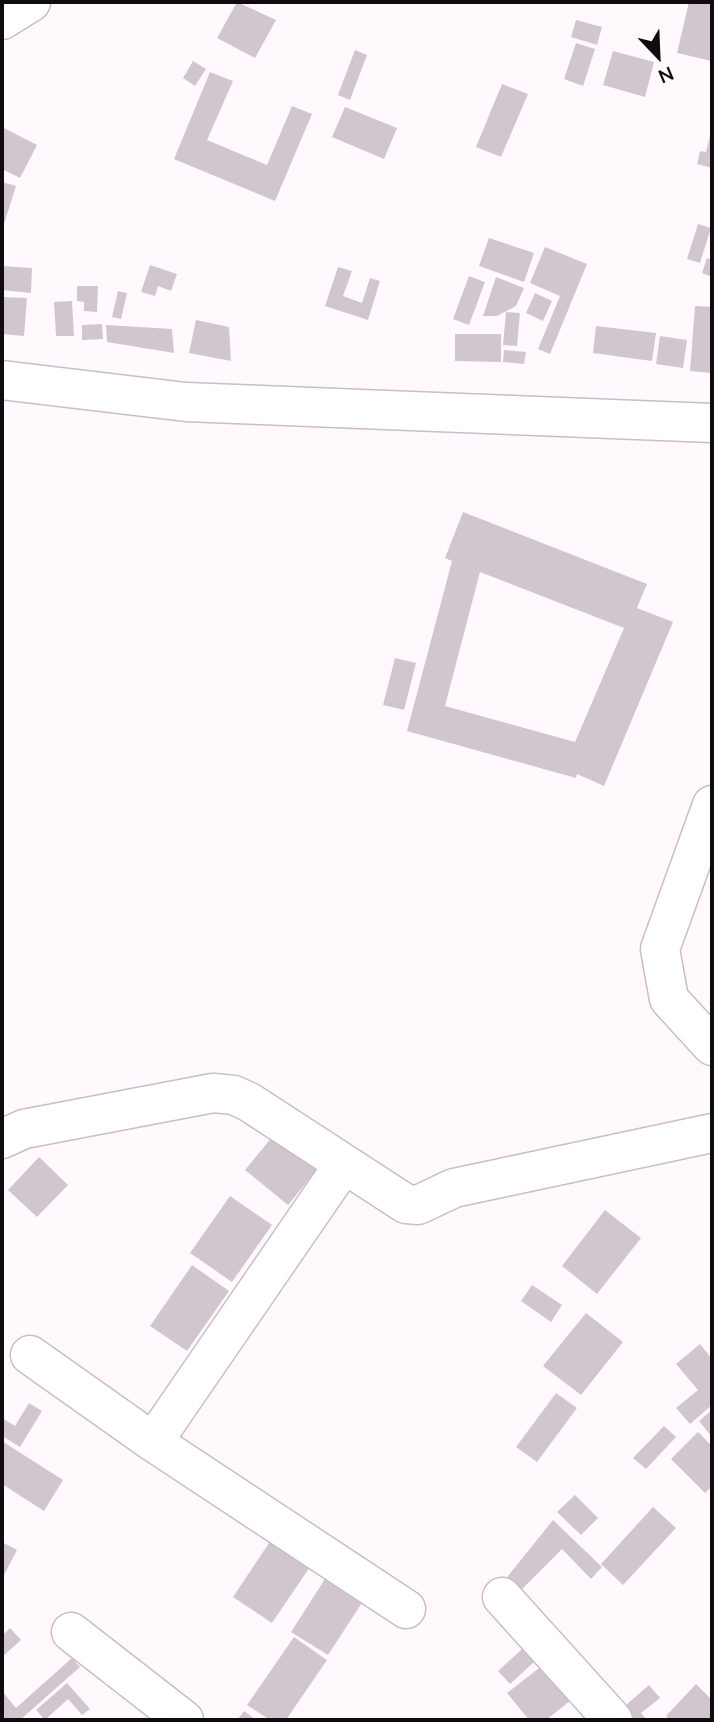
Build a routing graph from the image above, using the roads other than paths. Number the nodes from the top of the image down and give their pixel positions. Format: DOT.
graph roads {
  1 [pos="32,2"];
  2 [pos="2,20"];
  3 [pos="2,380"];
  4 [pos="712,423"];
  5 [pos="712,805"];
  6 [pos="712,1046"];
  7 [pos="712,1133"];
  8 [pos="2,1139"];
  9 [pos="344,1164"];
  10 [pos="30,1355"];
  11 [pos="153,1442"];
  12 [pos="502,1597"];
  13 [pos="406,1609"];
  14 [pos="71,1632"];
  15 [pos="184,1720"];
  16 [pos="613,1720"];
  1 -- 2 [label="street"];
  3 -- 4 [label="street"];
  5 -- 6 [label="street"];
  7 -- 9 [label="street"];
  8 -- 9 [label="street"];
  9 -- 11 [label="street"];
  10 -- 11 [label="street"];
  11 -- 13 [label="street"];
  12 -- 16 [label="street"];
  14 -- 15 [label="street"];
}
